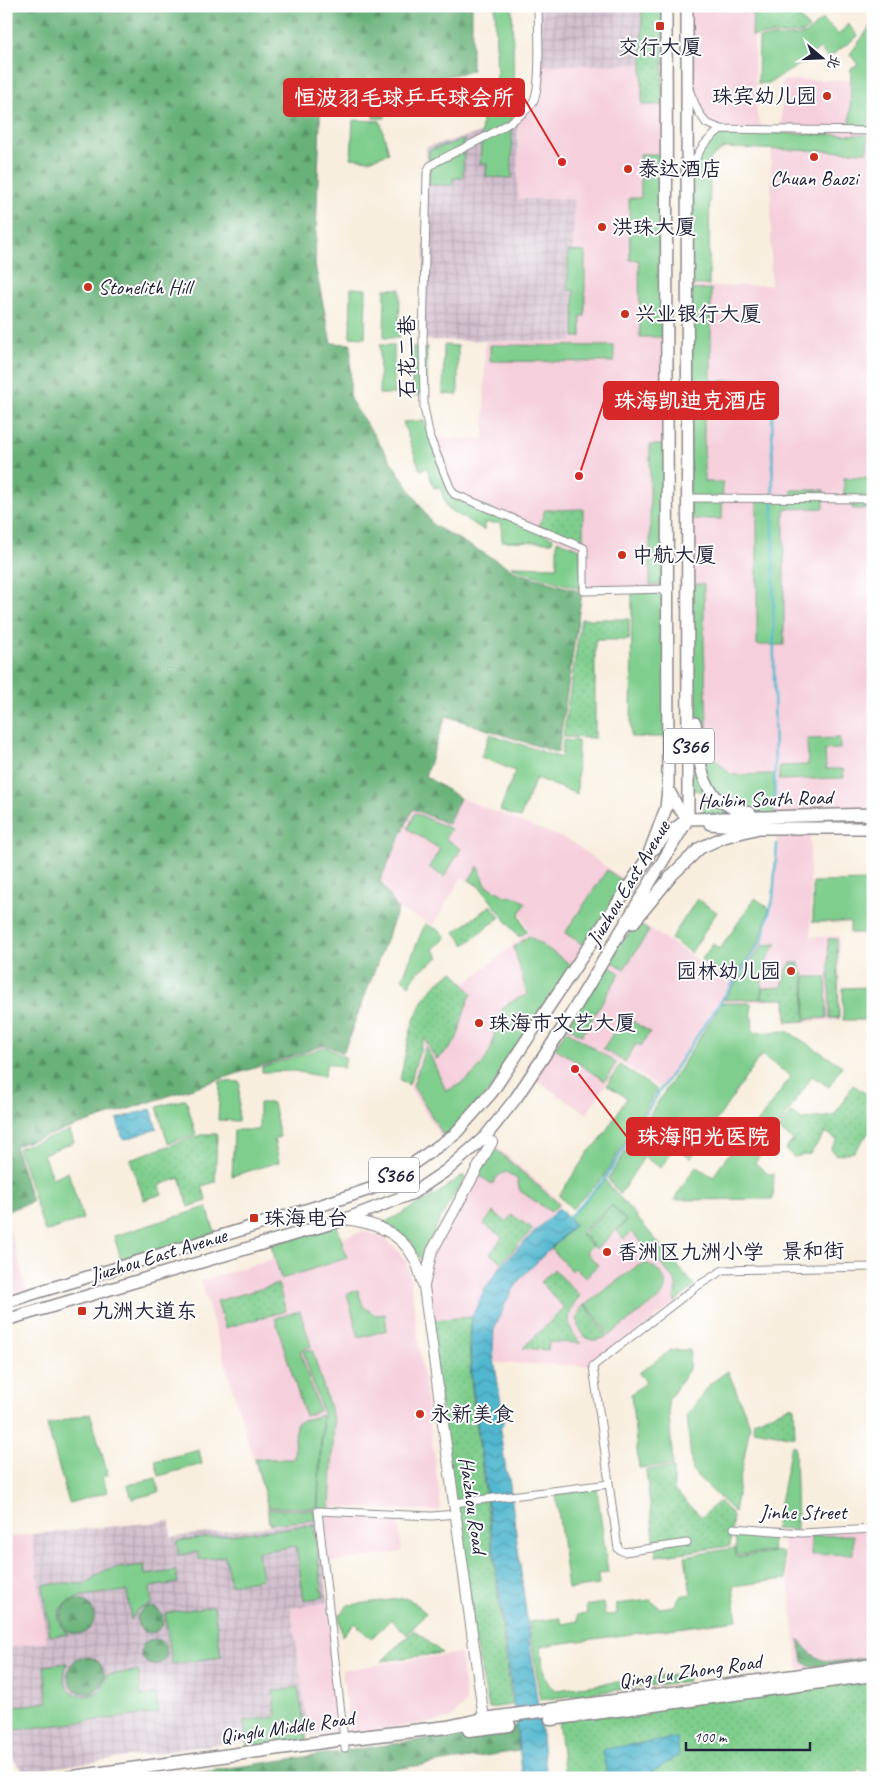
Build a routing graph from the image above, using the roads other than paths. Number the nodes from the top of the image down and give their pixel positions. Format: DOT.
graph roads {
  1 [pos="538,6"];
  2 [pos="666,6"];
  3 [pos="687,6"];
  4 [pos="688,87"];
  5 [pos="721,129"];
  6 [pos="873,131"];
  7 [pos="688,177"];
  8 [pos="688,498"];
  9 [pos="873,499"];
  10 [pos="668,590"];
  11 [pos="689,674"];
  12 [pos="668,789"];
  13 [pos="873,814"];
  14 [pos="766,816"];
  15 [pos="688,819"];
  16 [pos="759,828"];
  17 [pos="873,828"];
  18 [pos="647,859"];
  19 [pos="604,959"];
  20 [pos="492,1142"];
  21 [pos="346,1219"];
  22 [pos="873,1267"];
  23 [pos="424,1287"];
  24 [pos="6,1302"];
  25 [pos="6,1320"];
  26 [pos="609,1484"];
  27 [pos="454,1502"];
  28 [pos="456,1514"];
  29 [pos="734,1528"];
  30 [pos="873,1529"];
  31 [pos="687,1543"];
  32 [pos="873,1665"];
  33 [pos="873,1675"];
  34 [pos="544,1716"];
  35 [pos="514,1720"];
  36 [pos="485,1724"];
  37 [pos="344,1743"];
  38 [pos="66,1778"];
  39 [pos="130,1778"];
  1 -- 10 [label="street, 石花二巷"];
  2 -- 10 [label="main road, Jiuzhou East Avenue / S366"];
  3 -- 4 [label="main road, Jiuzhou East Avenue / S366"];
  4 -- 5 [label="street"];
  4 -- 7 [label="main road, Jiuzhou East Avenue / S366"];
  5 -- 6 [label="street"];
  5 -- 7 [label="street"];
  7 -- 8 [label="main road, Jiuzhou East Avenue / S366"];
  8 -- 9 [label="street"];
  8 -- 11 [label="main road, Jiuzhou East Avenue / S366"];
  10 -- 12 [label="main road, Jiuzhou East Avenue / S366"];
  11 -- 14 [label="main road"];
  11 -- 15 [label="main road, Jiuzhou East Avenue / S366"];
  12 -- 15 [label="main road"];
  12 -- 18 [label="main road, Jiuzhou East Avenue / S366"];
  13 -- 14 [label="main road, Haibin South Road"];
  14 -- 15 [label="main road, Haibin South Road"];
  15 -- 16 [label="main road, Haibin South Road"];
  15 -- 18 [label="main road"];
  15 -- 19 [label="main road, Jiuzhou East Avenue / S366"];
  16 -- 17 [label="main road, Haibin South Road"];
  16 -- 19 [label="main road"];
  18 -- 24 [label="main road, Jiuzhou East Avenue / S366"];
  19 -- 21 [label="main road, Jiuzhou East Avenue / S366"];
  20 -- 23 [label="street"];
  21 -- 23 [label="street"];
  21 -- 25 [label="main road, Jiuzhou East Avenue / S366"];
  22 -- 26 [label="street, 景和街"];
  23 -- 27 [label="street, Haizhou Road"];
  26 -- 27 [label="street"];
  26 -- 31 [label="street"];
  27 -- 28 [label="street, Haizhou Road"];
  28 -- 36 [label="street, Haizhou Road"];
  28 -- 37 [label="street"];
  29 -- 30 [label="street, Jinhe Street"];
  32 -- 34 [label="highway, Qing Lu Zhong Road"];
  33 -- 34 [label="highway, Qing Lu Zhong Road"];
  34 -- 35 [label="highway, Qing Lu Zhong Road"];
  35 -- 36 [label="highway, Qinglu Middle Road"];
  36 -- 37 [label="highway, Qinglu Middle Road"];
  37 -- 38 [label="highway, Qinglu Middle Road"];
  37 -- 39 [label="highway, Qinglu Middle Road"];
}
